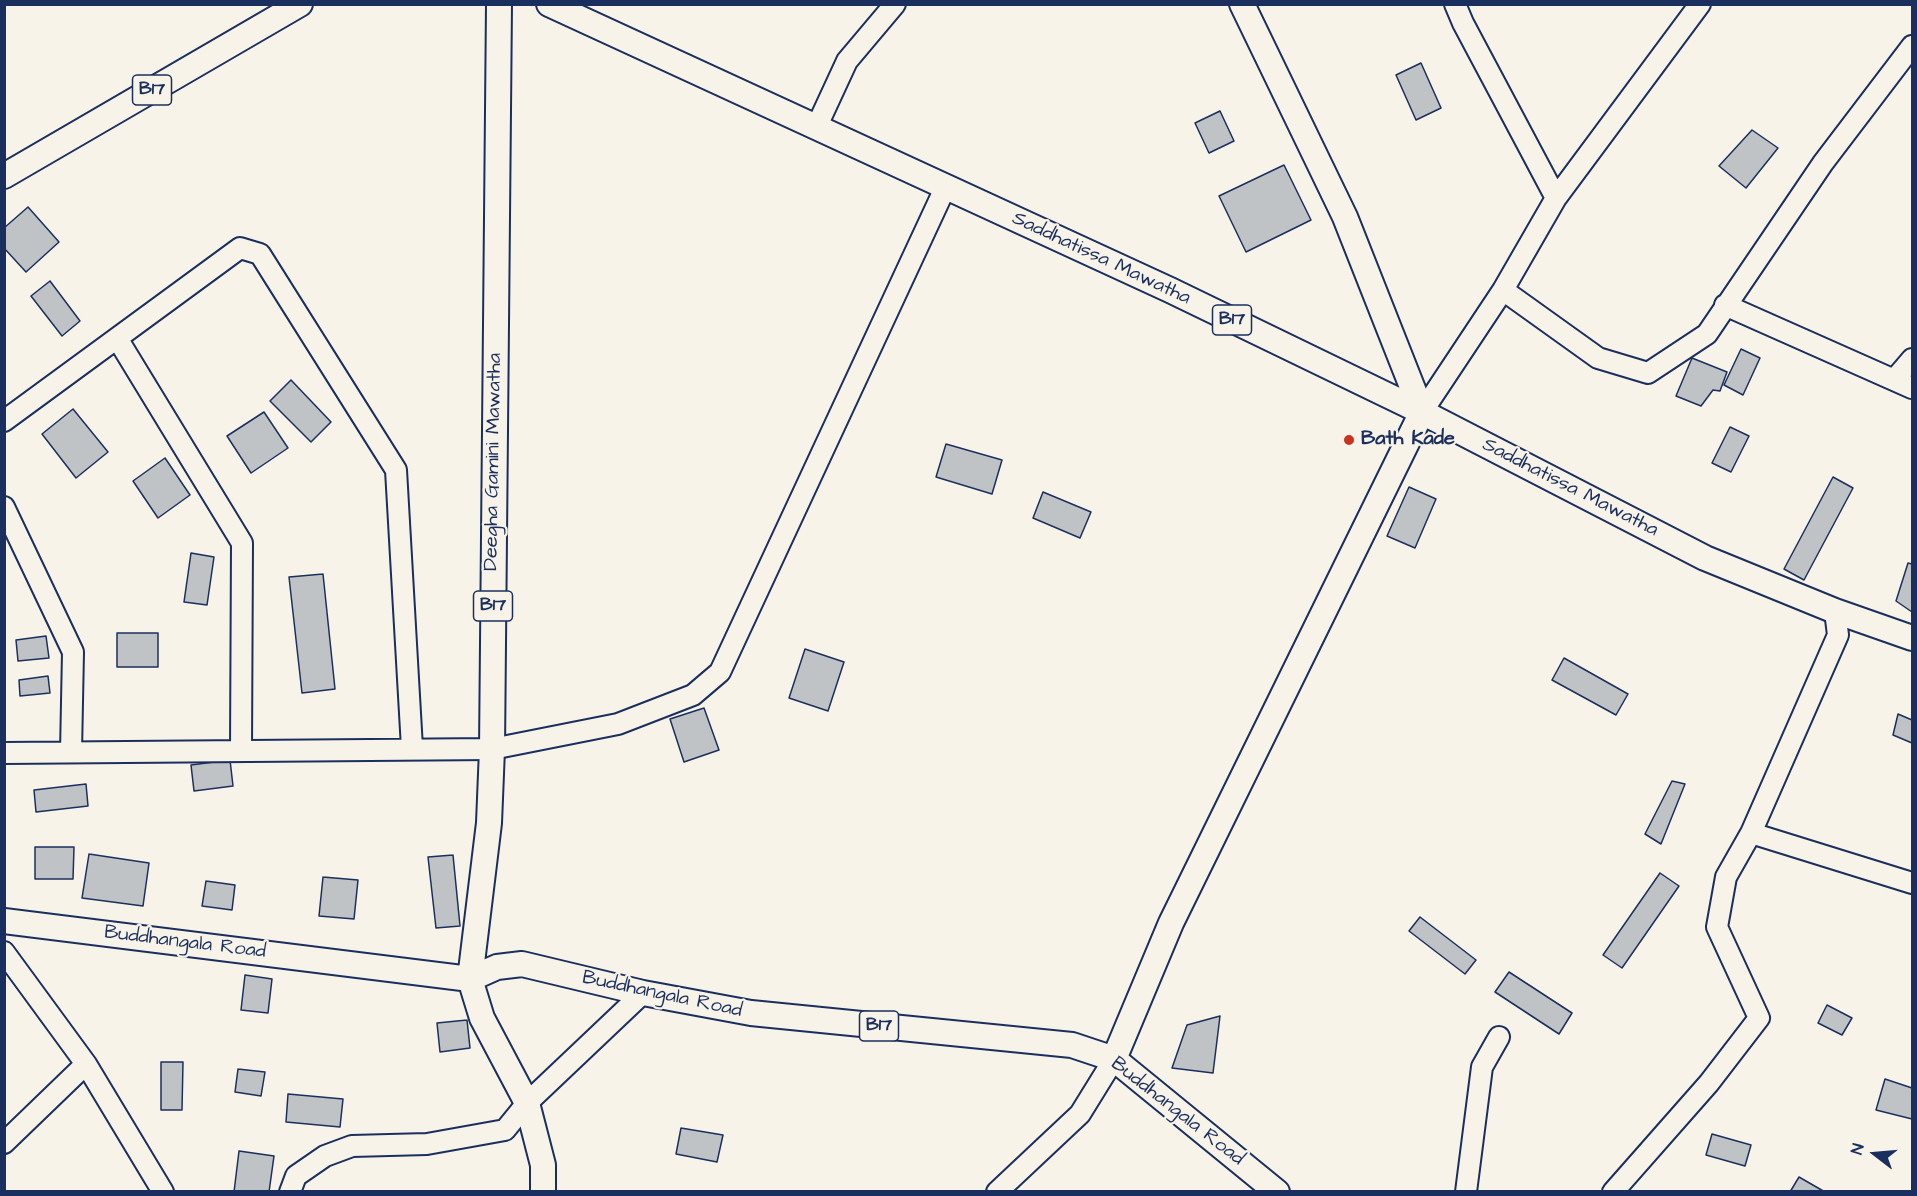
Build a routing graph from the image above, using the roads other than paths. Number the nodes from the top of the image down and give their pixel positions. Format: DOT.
graph roads {
  1 [pos="300,4"];
  2 [pos="499,4"];
  3 [pos="549,4"];
  4 [pos="895,4"];
  5 [pos="1242,4"];
  6 [pos="1455,4"];
  7 [pos="1700,4"];
  8 [pos="1683,13"];
  9 [pos="1912,46"];
  10 [pos="816,128"];
  11 [pos="4,176"];
  12 [pos="946,186"];
  13 [pos="1556,198"];
  14 [pos="1503,290"];
  15 [pos="1725,305"];
  16 [pos="117,338"];
  17 [pos="1912,359"];
  18 [pos="1894,380"];
  19 [pos="1912,388"];
  20 [pos="1422,412"];
  21 [pos="4,421"];
  22 [pos="4,507"];
  23 [pos="1836,611"];
  24 [pos="1912,638"];
  25 [pos="411,748"];
  26 [pos="492,749"];
  27 [pos="241,750"];
  28 [pos="71,752"];
  29 [pos="4,753"];
  30 [pos="1751,833"];
  31 [pos="1912,883"];
  32 [pos="4,921"];
  33 [pos="4,952"];
  34 [pos="470,979"];
  35 [pos="643,993"];
  36 [pos="1498,1037"];
  37 [pos="1114,1059"];
  38 [pos="86,1064"];
  39 [pos="527,1103"];
  40 [pos="4,1143"];
  41 [pos="163,1191"];
  42 [pos="290,1191"];
  43 [pos="543,1191"];
  44 [pos="997,1191"];
  45 [pos="1277,1191"];
  46 [pos="1466,1191"];
  47 [pos="1613,1191"];
  1 -- 11 [label="main road, B17"];
  2 -- 26 [label="main road, Deegha Gamini Mawatha / B17"];
  3 -- 10 [label="main road, Saddhatissa Mawatha / B17"];
  4 -- 10 [label="street"];
  5 -- 20 [label="main road"];
  6 -- 13 [label="street"];
  7 -- 8 [label="street"];
  8 -- 13 [label="street"];
  9 -- 15 [label="street"];
  10 -- 12 [label="main road, Saddhatissa Mawatha / B17"];
  12 -- 20 [label="main road, Saddhatissa Mawatha / B17"];
  12 -- 26 [label="street"];
  13 -- 14 [label="street"];
  14 -- 15 [label="street"];
  14 -- 20 [label="street"];
  15 -- 18 [label="street"];
  16 -- 21 [label="street"];
  16 -- 25 [label="street"];
  16 -- 27 [label="street"];
  17 -- 18 [label="street"];
  18 -- 19 [label="street"];
  20 -- 23 [label="main road, Saddhatissa Mawatha / B17"];
  20 -- 37 [label="main road"];
  22 -- 28 [label="street"];
  23 -- 24 [label="main road, Saddhatissa Mawatha / B17"];
  23 -- 30 [label="street"];
  25 -- 26 [label="street"];
  25 -- 27 [label="street"];
  26 -- 34 [label="main road, Deegha Gamini Mawatha / B17"];
  27 -- 28 [label="street"];
  28 -- 29 [label="street"];
  30 -- 31 [label="street"];
  30 -- 47 [label="street"];
  32 -- 34 [label="main road, Buddhangala Road"];
  33 -- 38 [label="street"];
  34 -- 35 [label="main road, Buddhangala Road / B17"];
  34 -- 39 [label="main road, Deegha Gamini Mawatha / B17"];
  35 -- 37 [label="main road, Buddhangala Road / B17"];
  35 -- 39 [label="street"];
  36 -- 46 [label="street"];
  37 -- 44 [label="street"];
  37 -- 45 [label="main road, Buddhangala Road / B17"];
  38 -- 40 [label="street"];
  38 -- 41 [label="street"];
  39 -- 42 [label="street"];
  39 -- 43 [label="main road, Deegha Gamini Mawatha / B17"];
}
